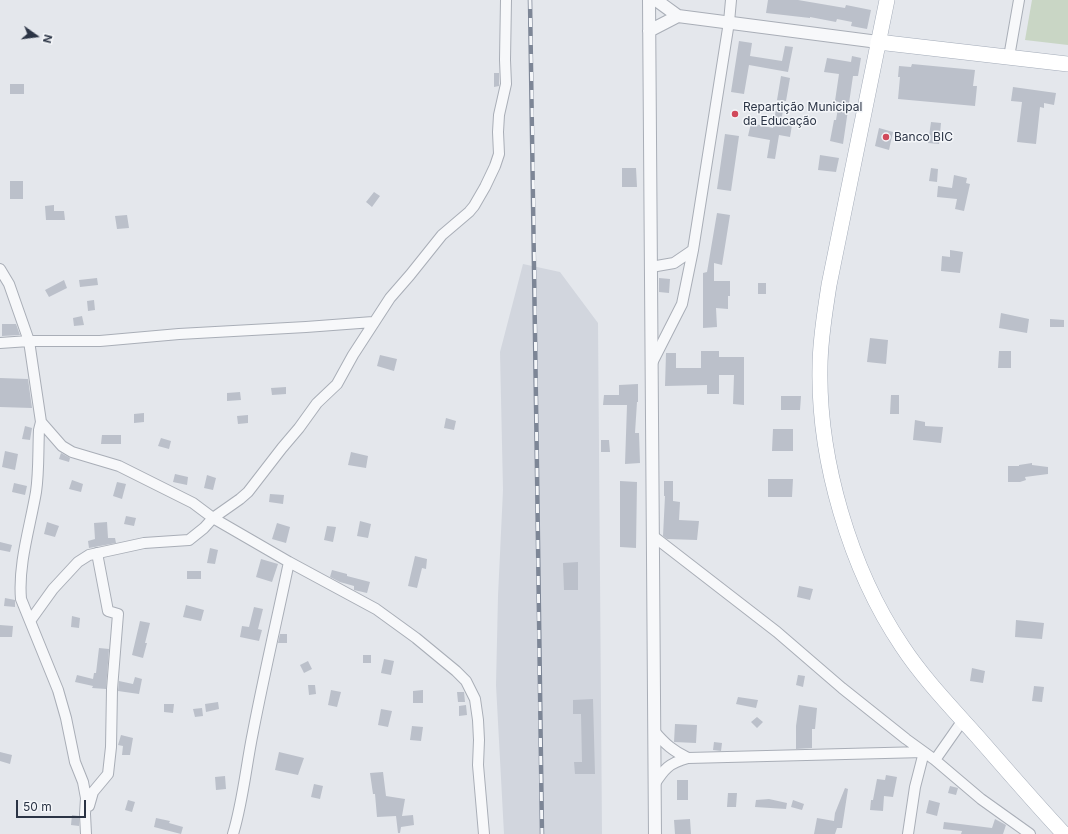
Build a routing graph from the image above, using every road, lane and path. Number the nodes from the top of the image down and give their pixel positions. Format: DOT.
graph roads {
  1 [pos="506,0"];
  2 [pos="649,0"];
  3 [pos="656,0"];
  4 [pos="731,0"];
  5 [pos="887,0"];
  6 [pos="1019,0"];
  7 [pos="678,16"];
  8 [pos="729,22"];
  9 [pos="649,31"];
  10 [pos="878,42"];
  11 [pos="1009,57"];
  12 [pos="1068,64"];
  13 [pos="693,250"];
  14 [pos="651,267"];
  15 [pos="0,269"];
  16 [pos="373,322"];
  17 [pos="29,341"];
  18 [pos="0,343"];
  19 [pos="651,364"];
  20 [pos="41,422"];
  21 [pos="213,518"];
  22 [pos="653,536"];
  23 [pos="96,553"];
  24 [pos="289,562"];
  25 [pos="30,622"];
  26 [pos="963,720"];
  27 [pos="654,731"];
  28 [pos="924,752"];
  29 [pos="688,758"];
  30 [pos="935,760"];
  31 [pos="654,785"];
  32 [pos="85,814"];
  33 [pos="1065,830"];
  34 [pos="86,834"];
  35 [pos="233,834"];
  36 [pos="484,834"];
  37 [pos="654,834"];
  38 [pos="908,834"];
  39 [pos="1030,834"];
  1 -- 16 [label="street"];
  2 -- 9 [label="street"];
  3 -- 7 [label="street"];
  4 -- 8 [label="street"];
  5 -- 10 [label="main road"];
  6 -- 11 [label="street"];
  7 -- 8 [label="street"];
  7 -- 9 [label="street"];
  8 -- 10 [label="street"];
  8 -- 13 [label="street"];
  9 -- 14 [label="street"];
  10 -- 11 [label="main road"];
  10 -- 26 [label="main road"];
  11 -- 12 [label="main road"];
  13 -- 14 [label="street"];
  13 -- 19 [label="street"];
  14 -- 19 [label="street"];
  15 -- 17 [label="street"];
  16 -- 17 [label="street"];
  16 -- 21 [label="street"];
  17 -- 18 [label="street"];
  17 -- 20 [label="street"];
  19 -- 22 [label="street"];
  20 -- 21 [label="street"];
  20 -- 25 [label="street"];
  21 -- 23 [label="street"];
  21 -- 24 [label="street"];
  22 -- 27 [label="street"];
  22 -- 28 [label="street"];
  23 -- 25 [label="street"];
  23 -- 32 [label="street"];
  24 -- 35 [label="street"];
  24 -- 36 [label="street"];
  25 -- 32 [label="street"];
  26 -- 30 [label="street"];
  26 -- 33 [label="main road"];
  27 -- 29 [label="street"];
  27 -- 31 [label="street"];
  28 -- 29 [label="street"];
  28 -- 30 [label="street"];
  28 -- 38 [label="street"];
  29 -- 31 [label="street"];
  30 -- 39 [label="street"];
  31 -- 37 [label="street"];
  32 -- 34 [label="street"];
}
